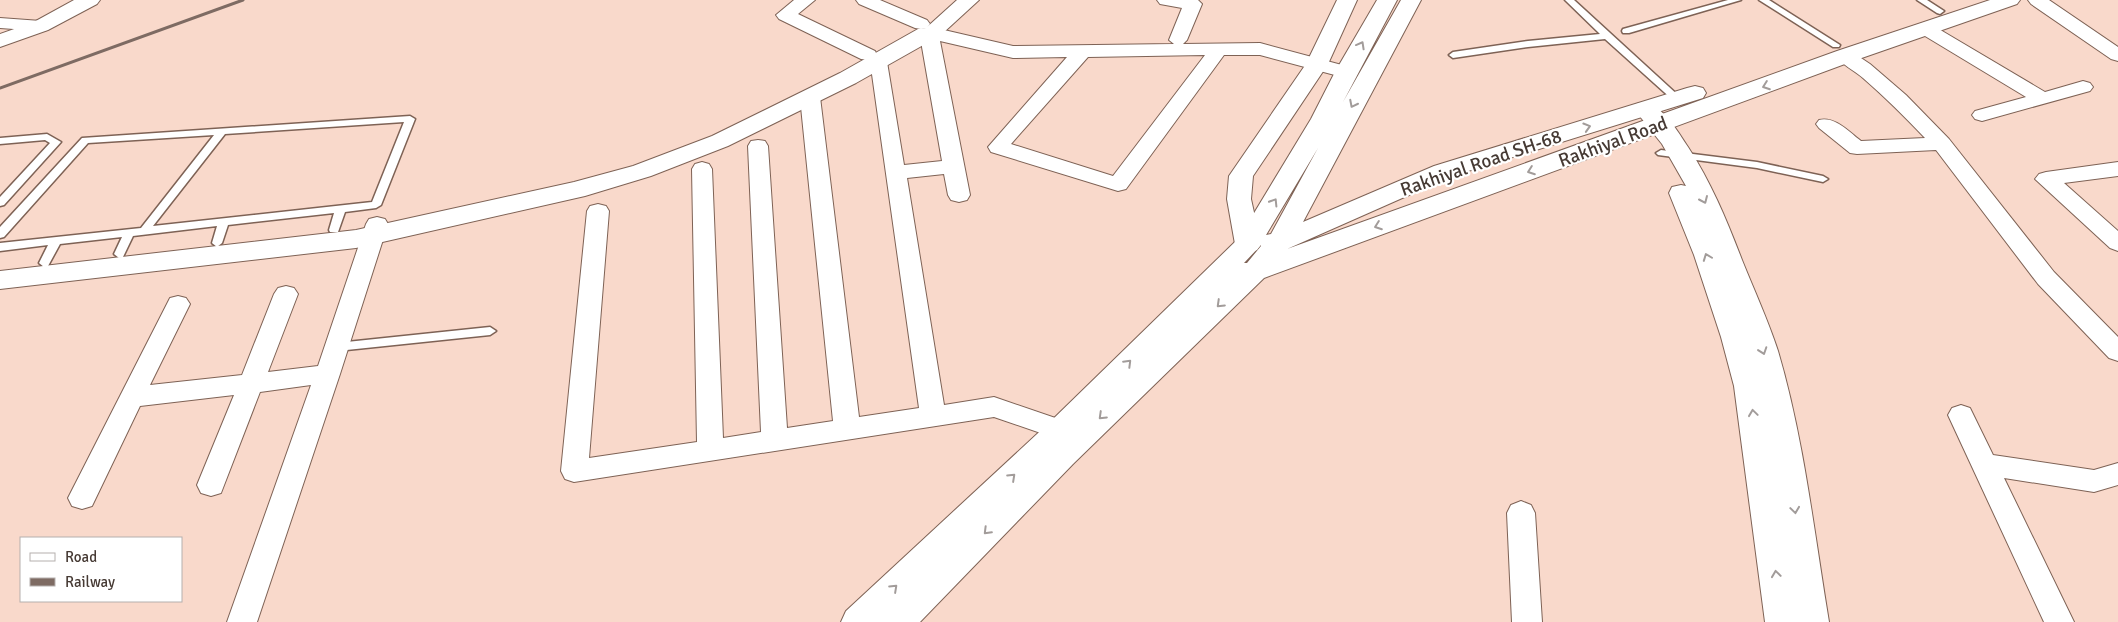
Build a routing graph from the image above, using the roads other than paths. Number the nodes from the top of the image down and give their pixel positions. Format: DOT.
graph roads {
  1 [pos="90,0"];
  2 [pos="806,0"];
  3 [pos="952,0"];
  4 [pos="969,0"];
  5 [pos="1166,0"];
  6 [pos="1347,0"];
  7 [pos="1387,0"];
  8 [pos="1411,0"];
  9 [pos="1569,0"];
  10 [pos="1737,0"];
  11 [pos="1763,0"];
  12 [pos="1972,0"];
  13 [pos="2010,0"];
  14 [pos="2036,0"];
  15 [pos="875,2"];
  16 [pos="1929,13"];
  17 [pos="0,22"];
  18 [pos="41,26"];
  19 [pos="926,29"];
  20 [pos="1626,31"];
  21 [pos="1607,36"];
  22 [pos="1178,40"];
  23 [pos="0,41"];
  24 [pos="1219,49"];
  25 [pos="1083,51"];
  26 [pos="1840,51"];
  27 [pos="1453,55"];
  28 [pos="2118,55"];
  29 [pos="873,59"];
  30 [pos="1317,64"];
  31 [pos="1346,72"];
  32 [pos="2083,87"];
  33 [pos="810,97"];
  34 [pos="1678,99"];
  35 [pos="2043,99"];
  36 [pos="1982,115"];
  37 [pos="1826,124"];
  38 [pos="222,131"];
  39 [pos="1654,131"];
  40 [pos="0,141"];
  41 [pos="1942,143"];
  42 [pos="758,146"];
  43 [pos="698,153"];
  44 [pos="953,166"];
  45 [pos="2118,170"];
  46 [pos="895,173"];
  47 [pos="1823,179"];
  48 [pos="959,195"];
  49 [pos="0,203"];
  50 [pos="598,211"];
  51 [pos="338,219"];
  52 [pos="145,230"];
  53 [pos="375,230"];
  54 [pos="130,232"];
  55 [pos="221,232"];
  56 [pos="0,234"];
  57 [pos="56,241"];
  58 [pos="1279,242"];
  59 [pos="2118,243"];
  60 [pos="0,247"];
  61 [pos="119,254"];
  62 [pos="1252,257"];
  63 [pos="44,263"];
  64 [pos="0,268"];
  65 [pos="0,280"];
  66 [pos="286,294"];
  67 [pos="178,304"];
  68 [pos="490,331"];
  69 [pos="337,347"];
  70 [pos="2118,352"];
  71 [pos="328,374"];
  72 [pos="250,383"];
  73 [pos="133,397"];
  74 [pos="1961,415"];
  75 [pos="933,417"];
  76 [pos="847,430"];
  77 [pos="1061,430"];
  78 [pos="775,441"];
  79 [pos="710,450"];
  80 [pos="1984,464"];
  81 [pos="2118,474"];
  82 [pos="211,485"];
  83 [pos="82,498"];
  84 [pos="1521,513"];
  85 [pos="242,622"];
  86 [pos="858,622"];
  87 [pos="897,622"];
  88 [pos="1527,622"];
  89 [pos="1782,622"];
  90 [pos="1812,622"];
  91 [pos="2058,622"];
  1 -- 18 [label="main road"];
  2 -- 29 [label="street"];
  3 -- 19 [label="main road"];
  4 -- 19 [label="main road"];
  5 -- 22 [label="street"];
  6 -- 30 [label="main road"];
  31 -- 7 [label="main road, one-way"];
  8 -- 58 [label="main road, one-way"];
  9 -- 21 [label="lane"];
  10 -- 20 [label="lane"];
  11 -- 26 [label="lane"];
  12 -- 16 [label="main road"];
  13 -- 16 [label="main road, Rakhiyal Road"];
  14 -- 28 [label="street"];
  15 -- 19 [label="street"];
  16 -- 26 [label="main road, Rakhiyal Road"];
  16 -- 35 [label="street"];
  17 -- 18 [label="street"];
  18 -- 23 [label="main road"];
  19 -- 25 [label="street"];
  19 -- 29 [label="main road"];
  19 -- 44 [label="street"];
  21 -- 27 [label="lane"];
  21 -- 34 [label="lane"];
  24 -- 25 [label="street"];
  24 -- 25 [label="street"];
  24 -- 30 [label="street"];
  26 -- 34 [label="main road, Rakhiyal Road SH-68"];
  26 -- 39 [label="main road, Rakhiyal Road, one-way"];
  26 -- 41 [label="street"];
  29 -- 33 [label="main road"];
  29 -- 43 [label="main road"];
  29 -- 46 [label="street"];
  30 -- 31 [label="street"];
  30 -- 62 [label="main road"];
  62 -- 31 [label="main road, one-way"];
  32 -- 35 [label="street"];
  33 -- 43 [label="main road"];
  33 -- 76 [label="street"];
  34 -- 39 [label="main road, Rakhiyal Road SH-68"];
  35 -- 36 [label="street"];
  37 -- 41 [label="street"];
  38 -- 51 [label="lane"];
  38 -- 52 [label="lane"];
  38 -- 56 [label="lane"];
  39 -- 47 [label="lane"];
  58 -- 39 [label="main road, Rakhiyal Road SH-68, one-way"];
  39 -- 62 [label="main road, Rakhiyal Road, one-way"];
  89 -- 39 [label="main road, one-way"];
  39 -- 90 [label="main road, one-way"];
  40 -- 49 [label="lane"];
  41 -- 70 [label="street"];
  42 -- 78 [label="street"];
  43 -- 53 [label="main road"];
  43 -- 79 [label="street"];
  44 -- 46 [label="street"];
  44 -- 48 [label="street"];
  45 -- 59 [label="street"];
  46 -- 75 [label="street"];
  50 -- 79 [label="street"];
  51 -- 53 [label="main road"];
  51 -- 55 [label="main road"];
  52 -- 54 [label="lane"];
  52 -- 55 [label="lane"];
  53 -- 65 [label="main road"];
  53 -- 69 [label="street"];
  54 -- 57 [label="lane"];
  54 -- 61 [label="lane"];
  55 -- 61 [label="main road"];
  57 -- 60 [label="lane"];
  57 -- 63 [label="lane"];
  58 -- 62 [label="main road"];
  61 -- 63 [label="main road"];
  77 -- 62 [label="main road, one-way"];
  62 -- 87 [label="main road, one-way"];
  63 -- 64 [label="main road"];
  66 -- 72 [label="street"];
  67 -- 73 [label="street"];
  68 -- 69 [label="lane"];
  69 -- 71 [label="street"];
  71 -- 72 [label="street"];
  71 -- 85 [label="street"];
  72 -- 73 [label="street"];
  72 -- 82 [label="street"];
  73 -- 83 [label="street"];
  74 -- 80 [label="street"];
  75 -- 76 [label="street"];
  75 -- 77 [label="street"];
  76 -- 78 [label="street"];
  86 -- 77 [label="main road, one-way"];
  78 -- 79 [label="street"];
  80 -- 81 [label="street"];
  80 -- 91 [label="street"];
  84 -- 88 [label="street"];
}
